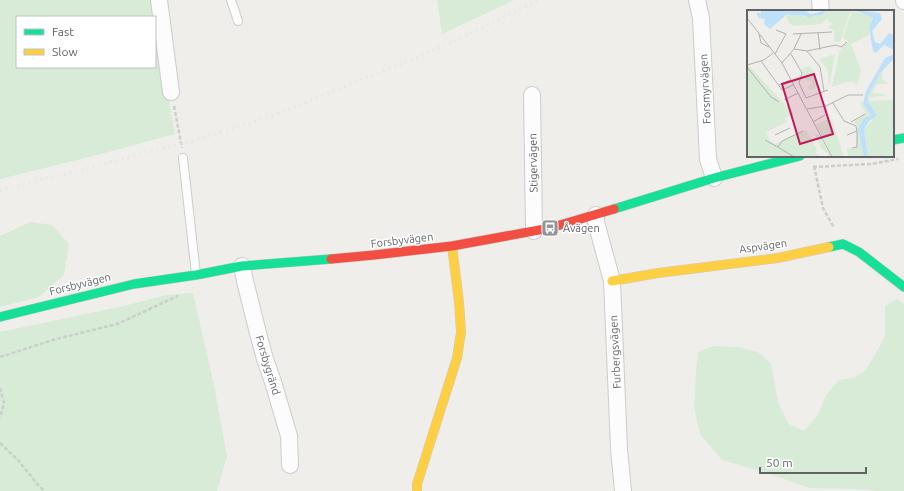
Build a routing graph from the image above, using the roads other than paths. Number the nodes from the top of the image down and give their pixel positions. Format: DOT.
graph roads {
  1 [pos="159,0"];
  2 [pos="231,0"];
  3 [pos="697,0"];
  4 [pos="820,0"];
  5 [pos="821,10"];
  6 [pos="238,21"];
  7 [pos="171,92"];
  8 [pos="532,95"];
  9 [pos="904,138"];
  10 [pos="894,140"];
  11 [pos="796,157"];
  12 [pos="183,158"];
  13 [pos="714,178"];
  14 [pos="596,215"];
  15 [pos="534,231"];
  16 [pos="452,246"];
  17 [pos="242,266"];
  18 [pos="196,275"];
  19 [pos="612,281"];
  20 [pos="904,287"];
  21 [pos="0,316"];
  22 [pos="290,465"];
  23 [pos="417,491"];
  24 [pos="623,491"];
  1 -- 7 [label="street"];
  2 -- 6 [label="lane"];
  3 -- 13 [label="street, Forsmyrvägen"];
  4 -- 5 [label="street"];
  8 -- 15 [label="street, Stigervägen"];
  9 -- 10 [label="street"];
  11 -- 13 [label="street, Forsbyvägen"];
  12 -- 18 [label="lane"];
  13 -- 14 [label="street, Forsbyvägen"];
  14 -- 15 [label="street, Forsbyvägen"];
  14 -- 19 [label="street, Furbergsvägen"];
  15 -- 16 [label="street, Forsbyvägen"];
  16 -- 17 [label="street, Forsbyvägen"];
  16 -- 23 [label="street"];
  17 -- 18 [label="street, Forsbyvägen"];
  17 -- 22 [label="street, Forsbygränd"];
  18 -- 21 [label="street, Forsbyvägen"];
  19 -- 20 [label="street, Aspvägen"];
  19 -- 24 [label="street, Furbergsvägen"];
}
